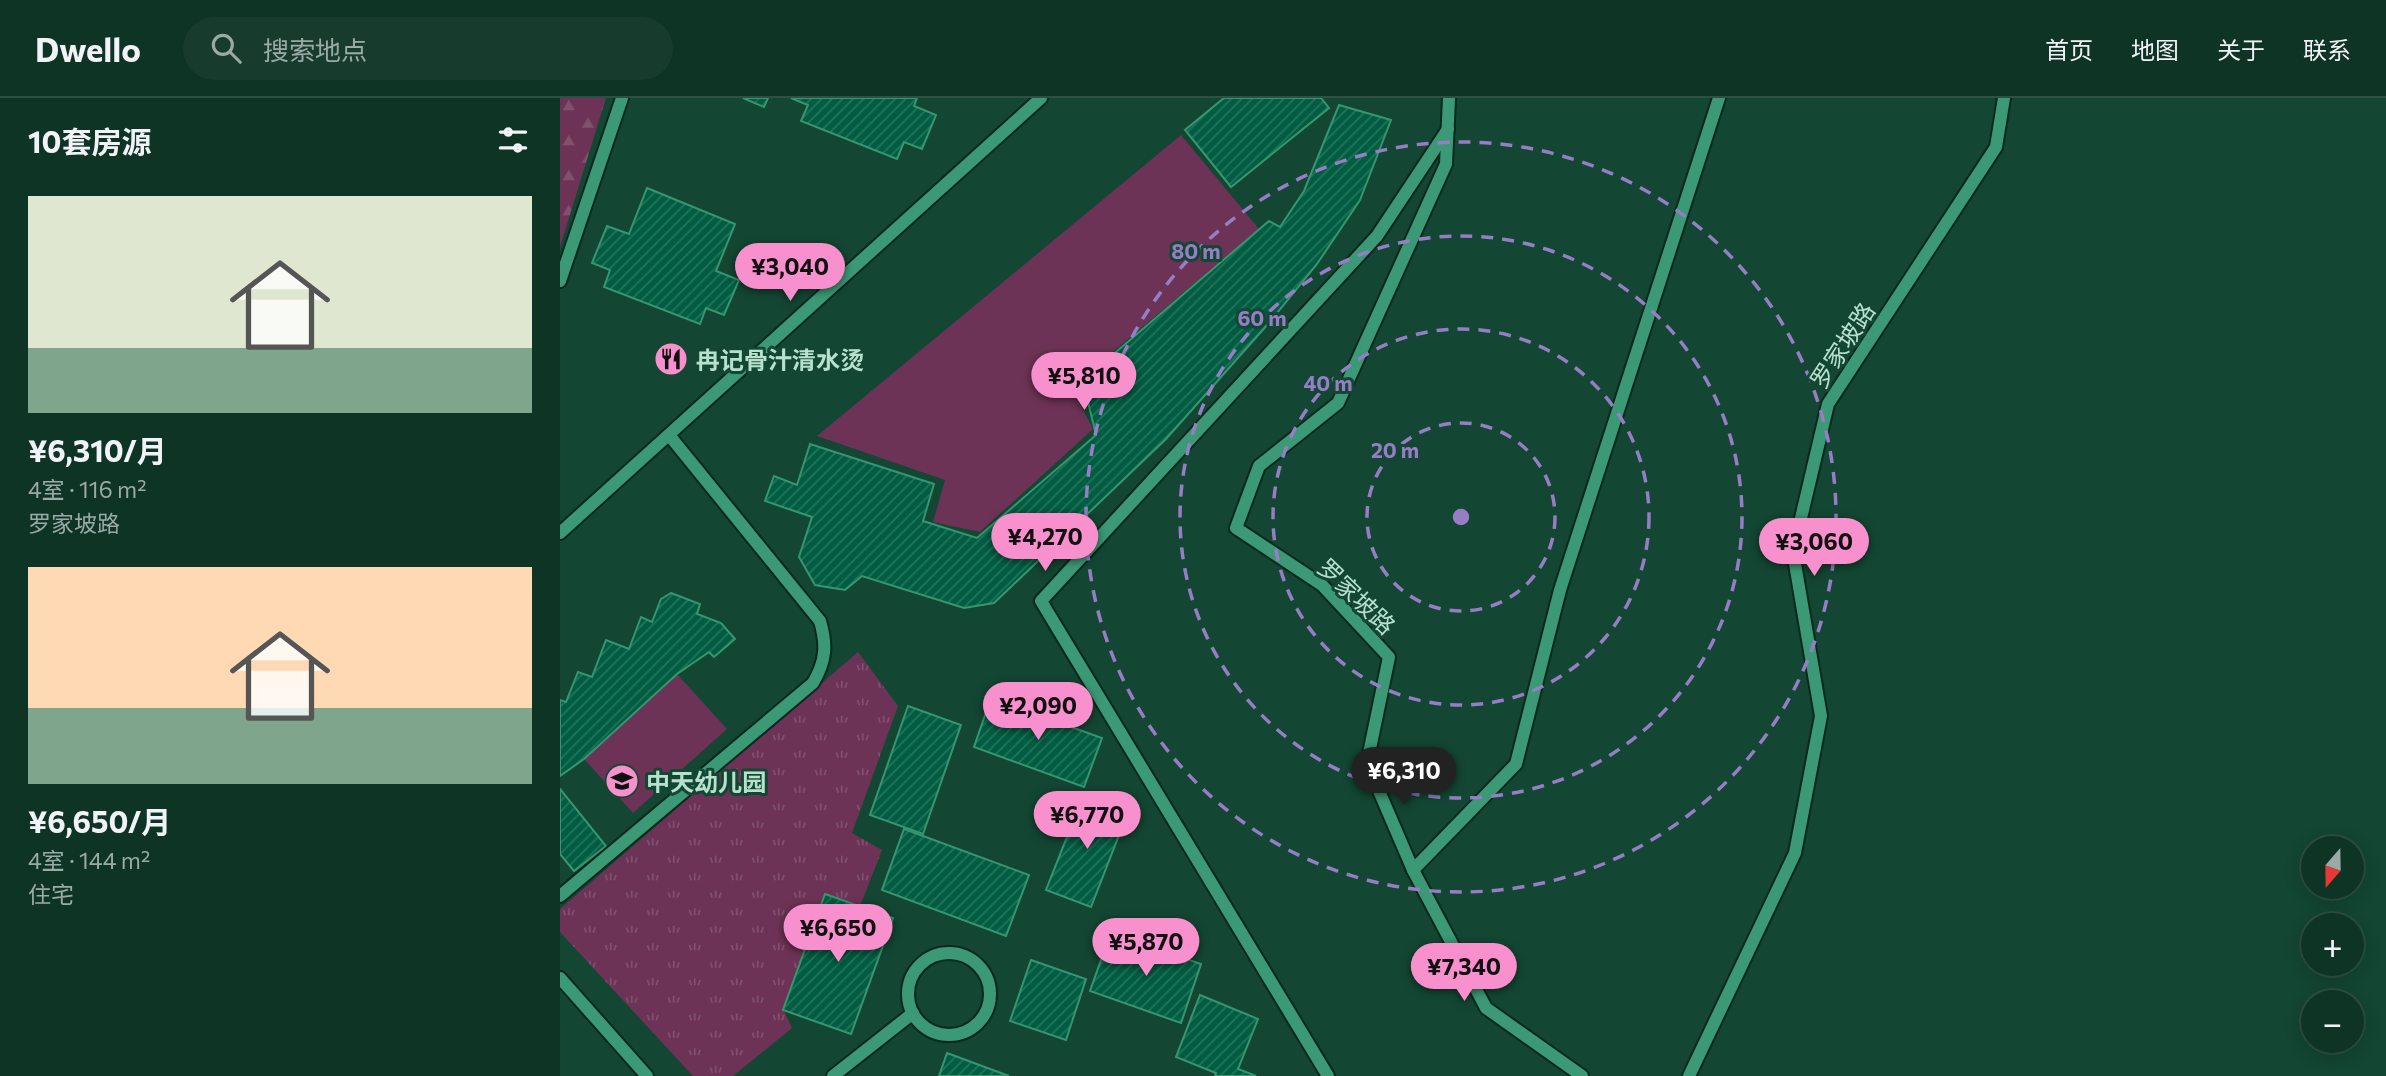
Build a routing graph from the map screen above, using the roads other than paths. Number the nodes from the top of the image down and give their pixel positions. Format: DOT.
graph roads {
  1 [pos="622,98"];
  2 [pos="1041,98"];
  3 [pos="1450,98"];
  4 [pos="1719,98"];
  5 [pos="2004,98"];
  6 [pos="1448,129"];
  7 [pos="560,281"];
  8 [pos="669,435"];
  9 [pos="560,533"];
  10 [pos="1413,870"];
  11 [pos="560,895"];
  12 [pos="560,978"];
  13 [pos="913,1013"];
  14 [pos="647,1076"];
  15 [pos="833,1076"];
  16 [pos="1328,1076"];
  17 [pos="1582,1076"];
  18 [pos="1689,1076"];
  1 -- 7 [label="street"];
  2 -- 8 [label="street"];
  3 -- 6 [label="street, 罗家坡路"];
  4 -- 10 [label="street"];
  5 -- 18 [label="street, 罗家坡路"];
  6 -- 10 [label="street, 罗家坡路"];
  6 -- 16 [label="street"];
  8 -- 9 [label="street"];
  8 -- 11 [label="street"];
  10 -- 17 [label="street"];
  12 -- 14 [label="street"];
  13 -- 13 [label="street"];
  13 -- 15 [label="street"];
}
